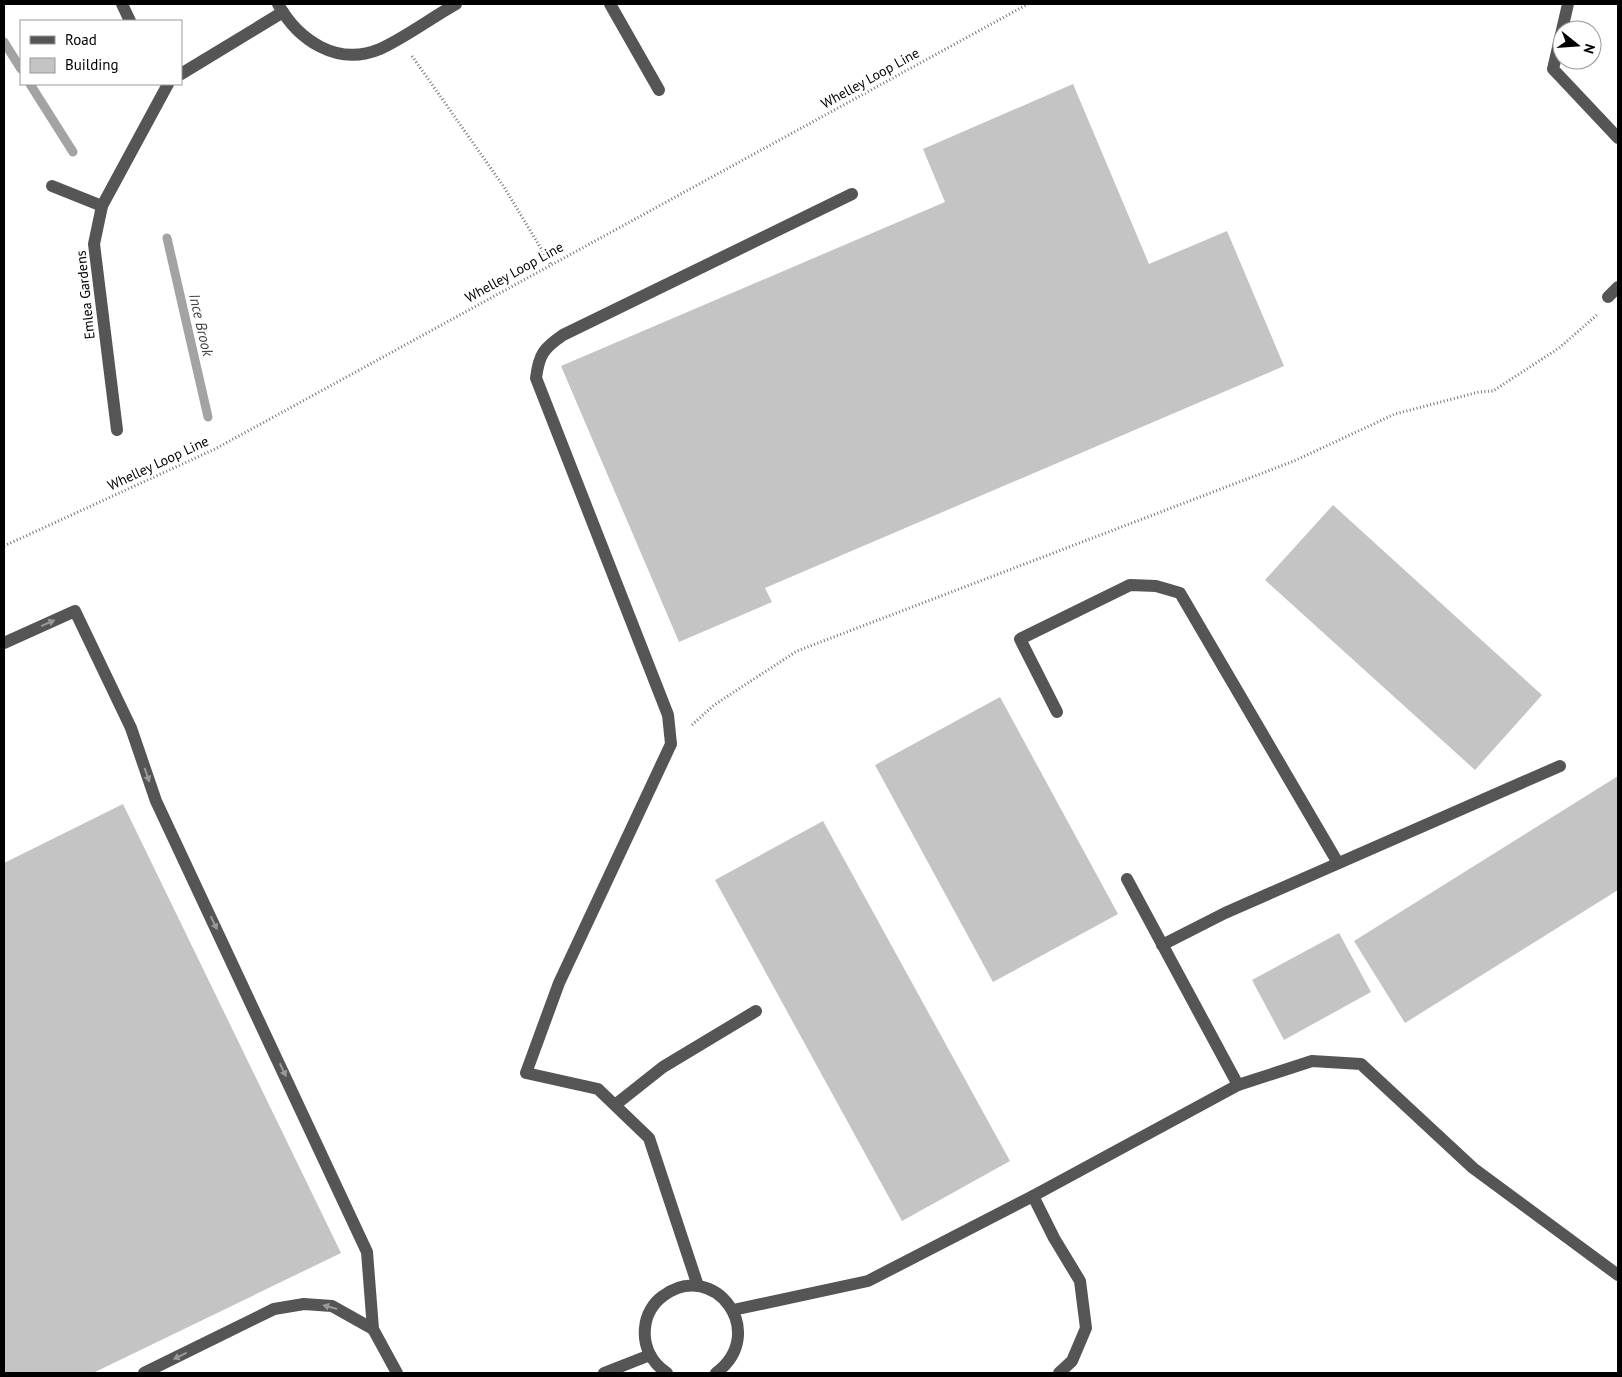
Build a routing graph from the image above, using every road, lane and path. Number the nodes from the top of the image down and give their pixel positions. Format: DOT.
graph roads {
  1 [pos="122,4"];
  2 [pos="456,4"];
  3 [pos="610,4"];
  4 [pos="1028,4"];
  5 [pos="1568,4"];
  6 [pos="280,8"];
  7 [pos="130,20"];
  8 [pos="399,38"];
  9 [pos="182,73"];
  10 [pos="167,85"];
  11 [pos="659,90"];
  12 [pos="1618,138"];
  13 [pos="52,186"];
  14 [pos="852,194"];
  15 [pos="102,206"];
  16 [pos="551,265"];
  17 [pos="1618,288"];
  18 [pos="1608,297"];
  19 [pos="117,430"];
  20 [pos="4,546"];
  21 [pos="4,643"];
  22 [pos="1057,712"];
  23 [pos="670,744"];
  24 [pos="1560,766"];
  25 [pos="1338,863"];
  26 [pos="1127,879"];
  27 [pos="1162,945"];
  28 [pos="756,1011"];
  29 [pos="1238,1086"];
  30 [pos="614,1105"];
  31 [pos="1033,1196"];
  32 [pos="1618,1275"];
  33 [pos="698,1286"];
  34 [pos="733,1310"];
  35 [pos="373,1329"];
  36 [pos="650,1356"];
  37 [pos="144,1373"];
  38 [pos="397,1373"];
  39 [pos="604,1373"];
  40 [pos="667,1373"];
  41 [pos="716,1373"];
  42 [pos="1059,1373"];
  1 -- 7 [label="street"];
  2 -- 8 [label="street"];
  3 -- 11 [label="street"];
  4 -- 16 [label="path, Whelley Loop Line"];
  5 -- 12 [label="street"];
  6 -- 8 [label="street"];
  6 -- 9 [label="street"];
  8 -- 16 [label="path"];
  10 -- 15 [label="street, Emlea Gardens"];
  13 -- 15 [label="street"];
  14 -- 23 [label="street"];
  15 -- 19 [label="street, Emlea Gardens"];
  16 -- 20 [label="path, Whelley Loop Line"];
  17 -- 18 [label="street"];
  18 -- 23 [label="path"];
  21 -- 35 [label="street, one-way"];
  22 -- 25 [label="street"];
  23 -- 30 [label="street"];
  24 -- 25 [label="street"];
  25 -- 27 [label="street"];
  26 -- 27 [label="street"];
  27 -- 29 [label="street"];
  28 -- 30 [label="street"];
  29 -- 31 [label="street"];
  29 -- 32 [label="street"];
  30 -- 33 [label="street"];
  31 -- 34 [label="street"];
  31 -- 42 [label="street"];
  33 -- 34 [label="street"];
  33 -- 36 [label="street"];
  34 -- 41 [label="street"];
  35 -- 37 [label="street, one-way"];
  35 -- 38 [label="street"];
  36 -- 39 [label="street"];
  36 -- 40 [label="street"];
}
